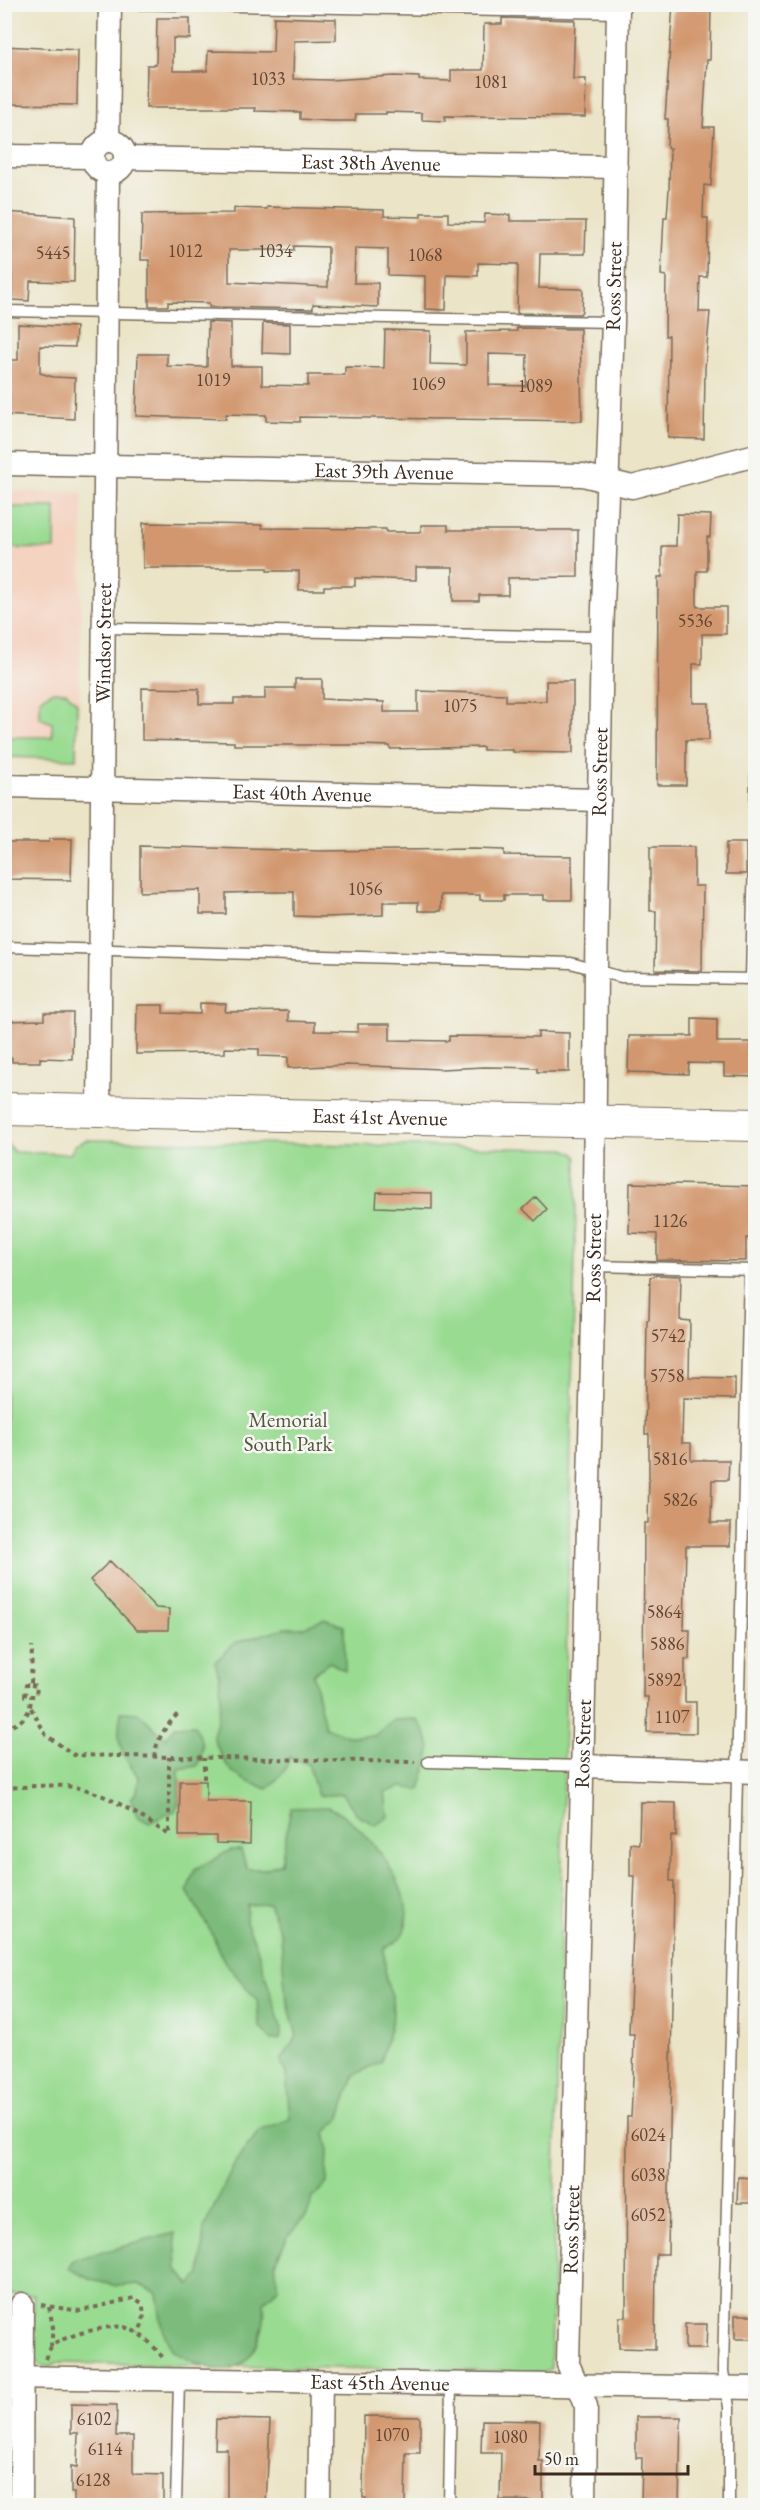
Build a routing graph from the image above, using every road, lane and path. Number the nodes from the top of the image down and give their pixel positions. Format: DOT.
graph roads {
  1 [pos="110,4"];
  2 [pos="127,4"];
  3 [pos="618,9"];
  4 [pos="108,141"];
  5 [pos="4,156"];
  6 [pos="125,158"];
  7 [pos="100,165"];
  8 [pos="616,167"];
  9 [pos="4,311"];
  10 [pos="106,313"];
  11 [pos="613,322"];
  12 [pos="756,455"];
  13 [pos="4,464"];
  14 [pos="105,465"];
  15 [pos="607,481"];
  16 [pos="104,628"];
  17 [pos="603,637"];
  18 [pos="756,776"];
  19 [pos="4,786"];
  20 [pos="102,788"];
  21 [pos="600,800"];
  22 [pos="4,946"];
  23 [pos="101,950"];
  24 [pos="596,969"];
  25 [pos="753,979"];
  26 [pos="4,1109"];
  27 [pos="99,1111"];
  28 [pos="595,1122"];
  29 [pos="756,1125"];
  30 [pos="594,1266"];
  31 [pos="752,1270"];
  32 [pos="32,1646"];
  33 [pos="31,1708"];
  34 [pos="180,1712"];
  35 [pos="4,1729"];
  36 [pos="154,1757"];
  37 [pos="169,1757"];
  38 [pos="204,1758"];
  39 [pos="428,1762"];
  40 [pos="583,1767"];
  41 [pos="746,1772"];
  42 [pos="204,1779"];
  43 [pos="4,1788"];
  44 [pos="22,2304"];
  45 [pos="50,2307"];
  46 [pos="138,2333"];
  47 [pos="51,2346"];
  48 [pos="46,2359"];
  49 [pos="172,2371"];
  50 [pos="13,2378"];
  51 [pos="321,2382"];
  52 [pos="451,2384"];
  53 [pos="578,2385"];
  54 [pos="726,2388"];
  55 [pos="756,2388"];
  56 [pos="21,2505"];
  57 [pos="176,2505"];
  58 [pos="319,2505"];
  59 [pos="449,2505"];
  60 [pos="585,2505"];
  61 [pos="729,2505"];
  1 -- 4 [label="street"];
  2 -- 3 [label="lane"];
  3 -- 8 [label="street, Ross Street"];
  4 -- 6 [label="street"];
  4 -- 7 [label="street"];
  5 -- 7 [label="street"];
  6 -- 7 [label="street"];
  6 -- 8 [label="street, East 38th Avenue"];
  7 -- 10 [label="street, Windsor Street"];
  8 -- 11 [label="street, Ross Street"];
  9 -- 10 [label="lane"];
  10 -- 11 [label="lane"];
  10 -- 14 [label="street, Windsor Street"];
  11 -- 15 [label="street, Ross Street"];
  12 -- 15 [label="street, East 39th Avenue"];
  13 -- 14 [label="street, East 39th Avenue"];
  14 -- 15 [label="street, East 39th Avenue"];
  14 -- 16 [label="street, Windsor Street"];
  15 -- 17 [label="street, Ross Street"];
  16 -- 17 [label="lane"];
  16 -- 20 [label="street, Windsor Street"];
  17 -- 21 [label="street, Ross Street"];
  18 -- 25 [label="lane"];
  19 -- 20 [label="street, East 40th Avenue"];
  20 -- 21 [label="street, East 40th Avenue"];
  20 -- 23 [label="street, Windsor Street"];
  21 -- 24 [label="street, Ross Street"];
  22 -- 23 [label="lane"];
  23 -- 24 [label="lane"];
  23 -- 27 [label="street, Windsor Street"];
  24 -- 25 [label="lane"];
  24 -- 28 [label="street, Ross Street"];
  26 -- 27 [label="main road, East 41st Avenue"];
  27 -- 28 [label="main road, East 41st Avenue"];
  28 -- 29 [label="main road, East 41st Avenue"];
  28 -- 30 [label="street, Ross Street"];
  30 -- 31 [label="lane"];
  30 -- 40 [label="street, Ross Street"];
  31 -- 41 [label="lane"];
  32 -- 33 [label="path"];
  33 -- 35 [label="path"];
  33 -- 36 [label="path"];
  34 -- 36 [label="path"];
  36 -- 37 [label="path"];
  37 -- 38 [label="path"];
  37 -- 43 [label="path"];
  38 -- 39 [label="path"];
  38 -- 42 [label="path"];
  39 -- 40 [label="lane"];
  40 -- 41 [label="street"];
  40 -- 53 [label="street, Ross Street"];
  41 -- 54 [label="lane"];
  44 -- 45 [label="path"];
  44 -- 50 [label="street"];
  45 -- 46 [label="path"];
  45 -- 47 [label="path"];
  46 -- 47 [label="path"];
  46 -- 49 [label="path"];
  47 -- 48 [label="path"];
  49 -- 50 [label="street, East 45th Avenue"];
  49 -- 51 [label="street, East 45th Avenue"];
  49 -- 57 [label="lane"];
  50 -- 56 [label="street"];
  51 -- 52 [label="street, East 45th Avenue"];
  51 -- 58 [label="street"];
  52 -- 53 [label="street, East 45th Avenue"];
  52 -- 59 [label="lane"];
  53 -- 54 [label="street, East 45th Avenue"];
  53 -- 60 [label="street, Ross Street"];
  54 -- 55 [label="street, East 45th Avenue"];
  54 -- 61 [label="lane"];
}
